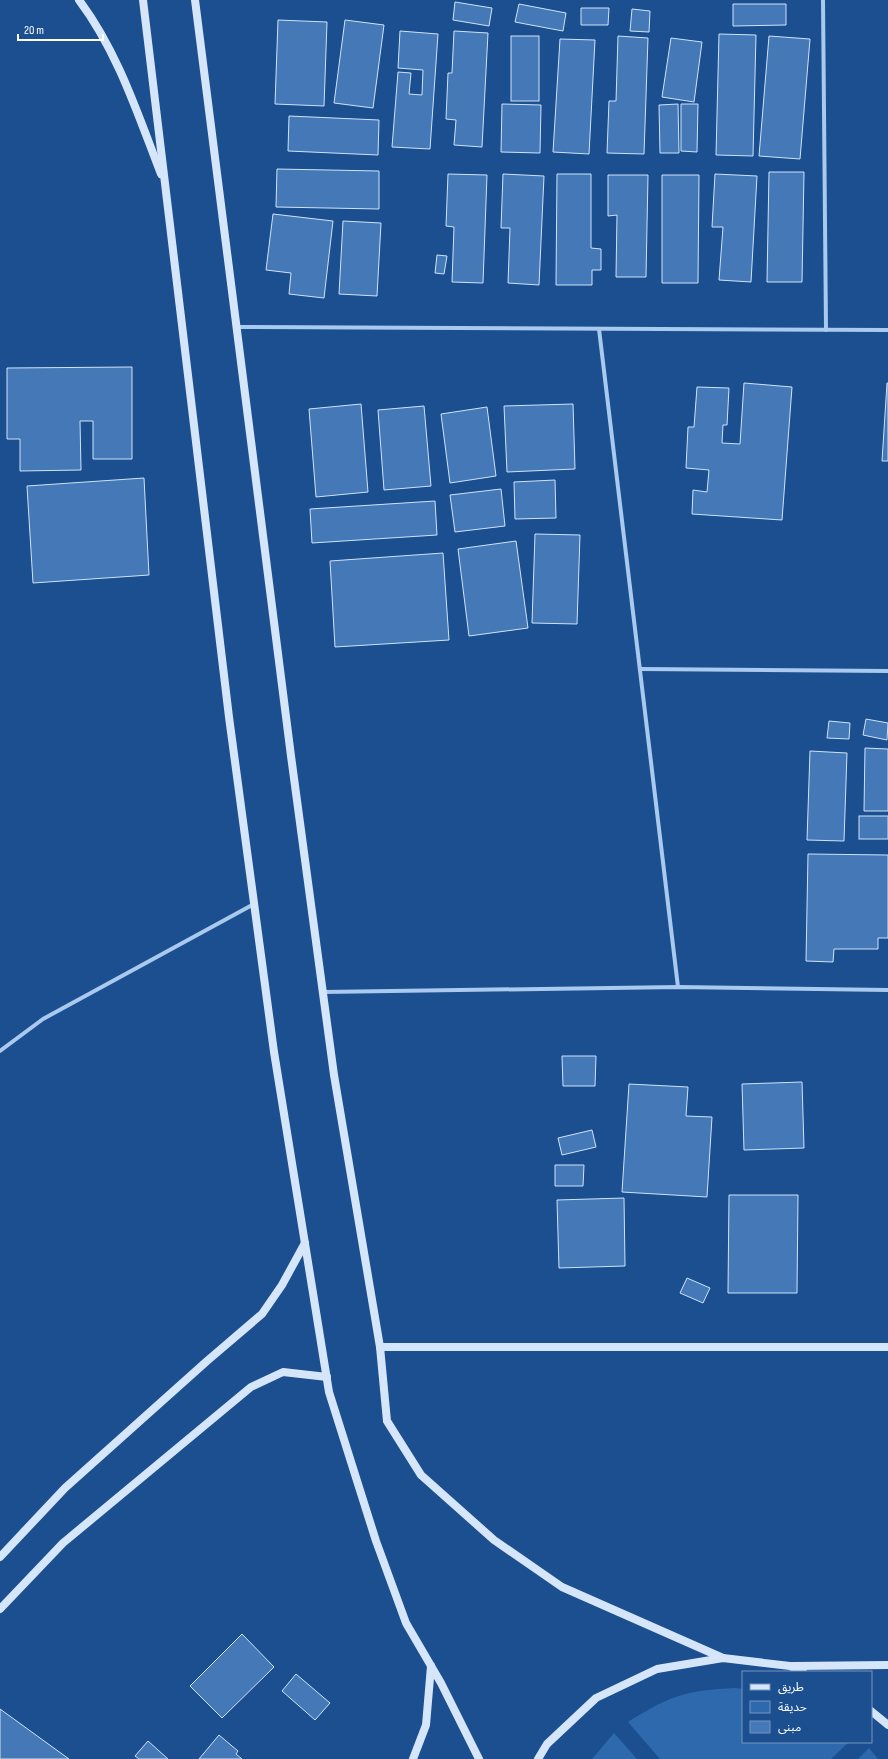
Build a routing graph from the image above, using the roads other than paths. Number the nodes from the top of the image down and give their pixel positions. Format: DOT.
graph roads {
  1 [pos="79,0"];
  2 [pos="143,0"];
  3 [pos="195,0"];
  4 [pos="823,0"];
  5 [pos="165,186"];
  6 [pos="236,328"];
  7 [pos="599,329"];
  8 [pos="826,330"];
  9 [pos="888,330"];
  10 [pos="640,669"];
  11 [pos="888,671"];
  12 [pos="254,903"];
  13 [pos="678,987"];
  14 [pos="888,990"];
  15 [pos="323,992"];
  16 [pos="0,1051"];
  17 [pos="305,1243"];
  18 [pos="888,1346"];
  19 [pos="380,1347"];
  20 [pos="327,1377"];
  21 [pos="0,1557"];
  22 [pos="0,1609"];
  23 [pos="724,1658"];
  24 [pos="888,1665"];
  25 [pos="431,1666"];
  26 [pos="790,1666"];
  27 [pos="801,1671"];
  28 [pos="872,1712"];
  29 [pos="888,1725"];
  30 [pos="413,1759"];
  31 [pos="479,1759"];
  32 [pos="538,1759"];
  1 -- 5 [label="main road"];
  2 -- 5 [label="main road"];
  3 -- 6 [label="main road"];
  4 -- 8 [label="street"];
  5 -- 12 [label="main road"];
  6 -- 7 [label="street"];
  6 -- 15 [label="main road"];
  7 -- 8 [label="street"];
  7 -- 10 [label="street"];
  8 -- 9 [label="street"];
  10 -- 11 [label="street"];
  10 -- 13 [label="street"];
  12 -- 16 [label="street"];
  12 -- 17 [label="main road"];
  13 -- 14 [label="street"];
  13 -- 15 [label="street"];
  15 -- 19 [label="main road"];
  17 -- 20 [label="main road"];
  17 -- 21 [label="main road"];
  18 -- 19 [label="main road"];
  19 -- 23 [label="main road"];
  20 -- 22 [label="main road"];
  20 -- 25 [label="main road"];
  23 -- 26 [label="main road"];
  23 -- 32 [label="main road"];
  24 -- 26 [label="main road"];
  25 -- 30 [label="main road"];
  25 -- 31 [label="main road"];
  26 -- 27 [label="main road"];
  28 -- 29 [label="main road"];
}
